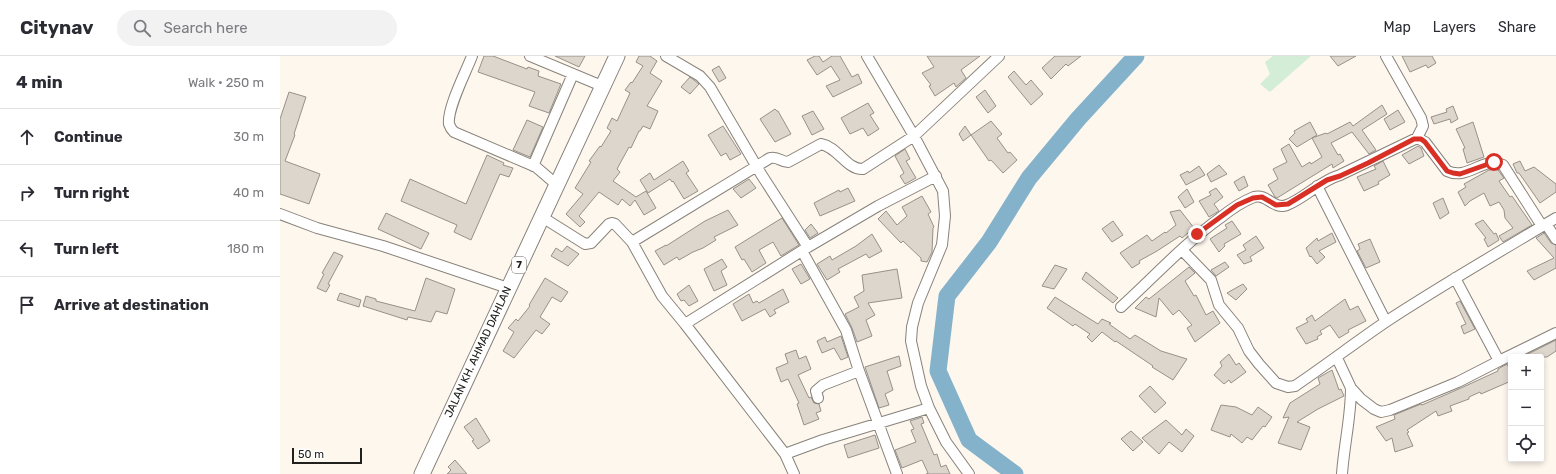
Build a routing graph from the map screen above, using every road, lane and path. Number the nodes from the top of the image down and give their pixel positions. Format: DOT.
graph roads {
  1 [pos="472,56"];
  2 [pos="530,56"];
  3 [pos="617,56"];
  4 [pos="666,56"];
  5 [pos="867,56"];
  6 [pos="999,56"];
  7 [pos="1386,56"];
  8 [pos="573,74"];
  9 [pos="602,86"];
  10 [pos="914,136"];
  11 [pos="1418,138"];
  12 [pos="756,165"];
  13 [pos="533,166"];
  14 [pos="936,176"];
  15 [pos="557,185"];
  16 [pos="1317,186"];
  17 [pos="280,214"];
  18 [pos="542,217"];
  19 [pos="1556,218"];
  20 [pos="1544,225"];
  21 [pos="1556,239"];
  22 [pos="632,242"];
  23 [pos="805,249"];
  24 [pos="1182,250"];
  25 [pos="1455,278"];
  26 [pos="508,288"];
  27 [pos="1121,307"];
  28 [pos="1386,322"];
  29 [pos="685,324"];
  30 [pos="1556,333"];
  31 [pos="1337,358"];
  32 [pos="1499,361"];
  33 [pos="859,371"];
  34 [pos="1351,388"];
  35 [pos="818,398"];
  36 [pos="929,408"];
  37 [pos="878,423"];
  38 [pos="785,454"];
  39 [pos="422,474"];
  40 [pos="794,474"];
  41 [pos="897,474"];
  42 [pos="969,474"];
  43 [pos="1342,474"];
  1 -- 13 [label="street"];
  2 -- 8 [label="street"];
  3 -- 9 [label="highway, JALAN KH. AHMAD DAHLAN / 7"];
  4 -- 12 [label="street"];
  5 -- 10 [label="street"];
  6 -- 10 [label="street"];
  7 -- 11 [label="street"];
  8 -- 9 [label="street"];
  8 -- 13 [label="street"];
  9 -- 15 [label="highway, JALAN KH. AHMAD DAHLAN / 7"];
  10 -- 12 [label="street"];
  10 -- 14 [label="street"];
  11 -- 16 [label="street"];
  11 -- 20 [label="street"];
  12 -- 22 [label="street"];
  12 -- 23 [label="street"];
  13 -- 15 [label="street"];
  14 -- 23 [label="street"];
  14 -- 36 [label="street"];
  15 -- 18 [label="highway, JALAN KH. AHMAD DAHLAN / 7"];
  16 -- 24 [label="street"];
  16 -- 28 [label="street"];
  17 -- 26 [label="street"];
  18 -- 22 [label="street"];
  18 -- 26 [label="highway, JALAN KH. AHMAD DAHLAN / 7"];
  19 -- 20 [label="street"];
  20 -- 21 [label="street"];
  20 -- 25 [label="street"];
  22 -- 29 [label="street"];
  23 -- 29 [label="street"];
  23 -- 33 [label="street"];
  24 -- 27 [label="street"];
  24 -- 31 [label="street"];
  25 -- 28 [label="street"];
  25 -- 32 [label="street"];
  26 -- 39 [label="highway, JALAN KH. AHMAD DAHLAN / 7"];
  28 -- 31 [label="street"];
  29 -- 38 [label="street"];
  30 -- 32 [label="street"];
  31 -- 34 [label="street"];
  32 -- 34 [label="street"];
  33 -- 35 [label="street"];
  33 -- 37 [label="street"];
  34 -- 43 [label="street"];
  36 -- 37 [label="street"];
  36 -- 42 [label="street"];
  37 -- 38 [label="street"];
  37 -- 41 [label="street"];
  38 -- 40 [label="street"];
}
